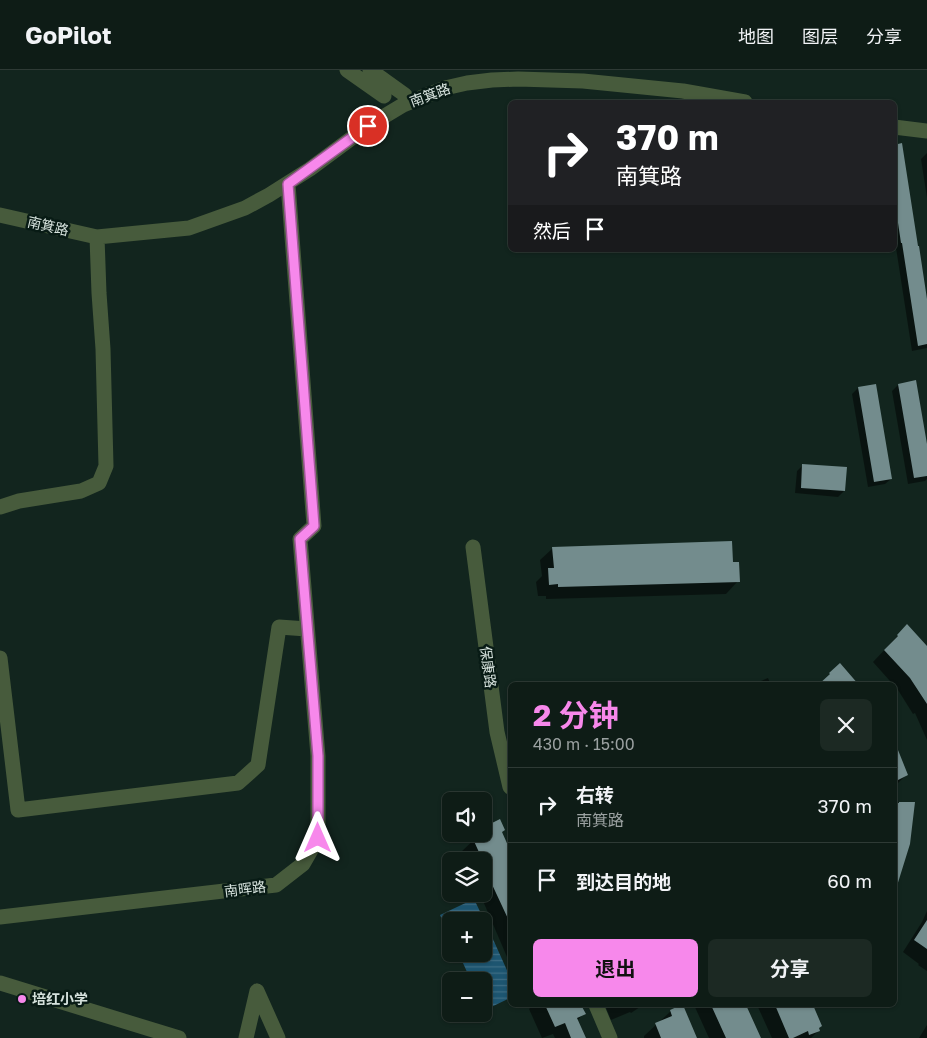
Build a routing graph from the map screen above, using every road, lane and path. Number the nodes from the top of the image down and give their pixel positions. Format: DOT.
graph roads {
  1 [pos="347,70"];
  2 [pos="370,70"];
  3 [pos="405,95"];
  4 [pos="384,96"];
  5 [pos="734,100"];
  6 [pos="897,127"];
  7 [pos="927,131"];
  8 [pos="288,184"];
  9 [pos="0,215"];
  10 [pos="97,237"];
  11 [pos="0,507"];
  12 [pos="472,547"];
  13 [pos="307,629"];
  14 [pos="1,668"];
  15 [pos="508,778"];
  16 [pos="0,917"];
  17 [pos="0,983"];
  18 [pos="597,1007"];
  19 [pos="180,1038"];
  20 [pos="246,1038"];
  21 [pos="278,1038"];
  22 [pos="610,1038"];
  1 -- 4 [label="street"];
  2 -- 3 [label="street"];
  5 -- 8 [label="street, 南箕路"];
  6 -- 7 [label="street"];
  8 -- 10 [label="street, 南箕路"];
  8 -- 13 [label="street, 南晖路"];
  9 -- 10 [label="street, 南箕路"];
  10 -- 11 [label="street"];
  12 -- 15 [label="street, 保康路"];
  13 -- 14 [label="street"];
  13 -- 16 [label="street, 南晖路"];
  17 -- 19 [label="street"];
  18 -- 22 [label="street"];
  20 -- 21 [label="street"];
}
